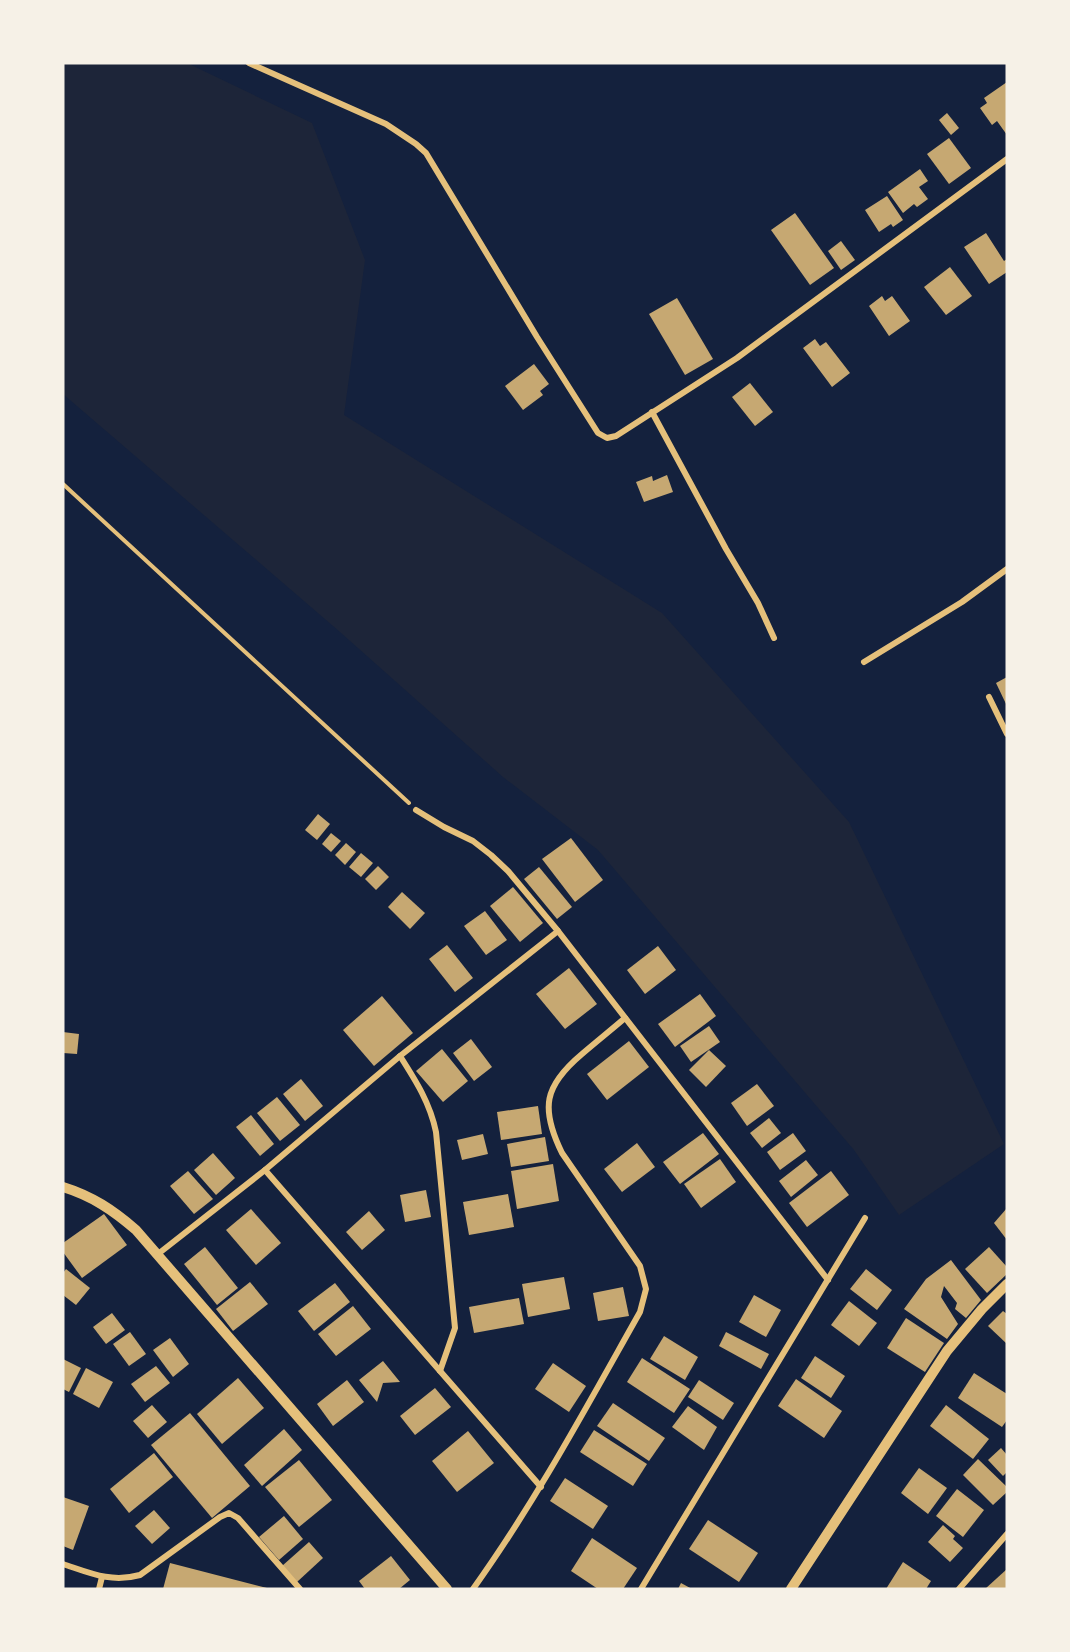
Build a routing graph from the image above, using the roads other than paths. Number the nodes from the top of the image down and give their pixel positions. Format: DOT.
graph roads {
  1 [pos="249,63"];
  2 [pos="1007,159"];
  3 [pos="652,412"];
  4 [pos="1007,569"];
  5 [pos="774,638"];
  6 [pos="864,662"];
  7 [pos="989,697"];
  8 [pos="1007,734"];
  9 [pos="417,810"];
  10 [pos="558,931"];
  11 [pos="625,1018"];
  12 [pos="400,1056"];
  13 [pos="265,1170"];
  14 [pos="63,1187"];
  15 [pos="865,1218"];
  16 [pos="158,1254"];
  17 [pos="828,1280"];
  18 [pos="1007,1284"];
  19 [pos="440,1371"];
  20 [pos="541,1487"];
  21 [pos="1007,1534"];
  22 [pos="63,1564"];
  23 [pos="102,1577"];
  24 [pos="99,1589"];
  25 [pos="300,1589"];
  26 [pos="447,1589"];
  27 [pos="473,1589"];
  28 [pos="641,1589"];
  29 [pos="791,1589"];
  30 [pos="959,1589"];
  1 -- 3 [label="street"];
  2 -- 3 [label="street"];
  3 -- 5 [label="street"];
  4 -- 6 [label="street"];
  7 -- 8 [label="street"];
  9 -- 10 [label="street"];
  10 -- 11 [label="street"];
  10 -- 12 [label="street"];
  11 -- 17 [label="street"];
  11 -- 20 [label="street"];
  12 -- 13 [label="street"];
  12 -- 19 [label="street"];
  13 -- 16 [label="street"];
  13 -- 19 [label="street"];
  14 -- 16 [label="street"];
  15 -- 17 [label="street"];
  16 -- 26 [label="street"];
  17 -- 28 [label="street"];
  18 -- 29 [label="street"];
  19 -- 20 [label="street"];
  20 -- 27 [label="street"];
  21 -- 30 [label="street"];
  22 -- 23 [label="street"];
  23 -- 24 [label="street"];
  23 -- 25 [label="street"];
}
